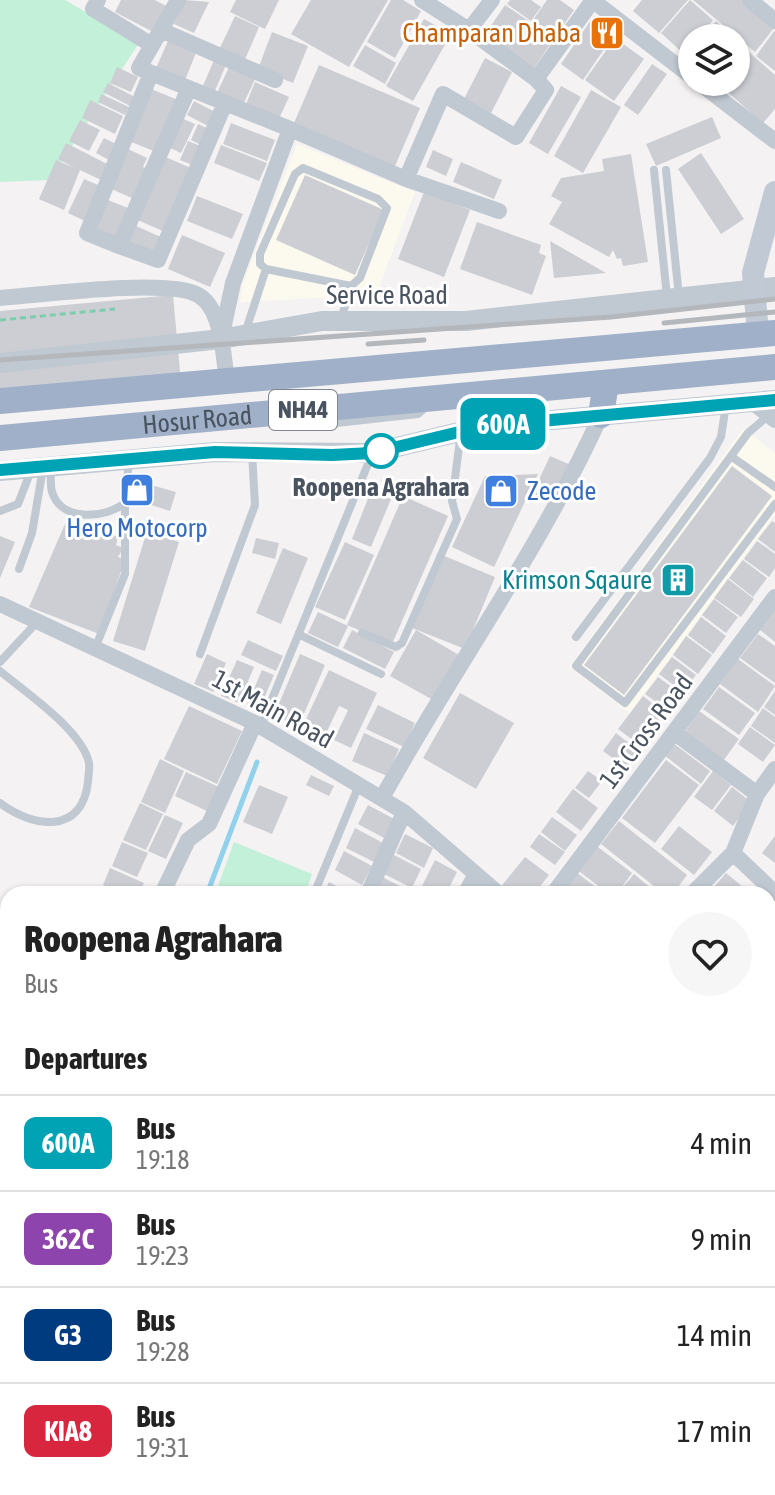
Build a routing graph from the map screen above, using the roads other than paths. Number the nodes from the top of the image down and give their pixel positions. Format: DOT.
graph roads {
  1 [pos="98,0"];
  2 [pos="178,0"];
  3 [pos="422,0"];
  4 [pos="492,0"];
  5 [pos="592,0"];
  6 [pos="750,0"];
  7 [pos="775,21"];
  8 [pos="161,30"];
  9 [pos="469,30"];
  10 [pos="152,45"];
  11 [pos="678,66"];
  12 [pos="151,73"];
  13 [pos="536,79"];
  14 [pos="275,80"];
  15 [pos="189,88"];
  16 [pos="716,96"];
  17 [pos="225,103"];
  18 [pos="290,129"];
  19 [pos="775,141"];
  20 [pos="654,170"];
  21 [pos="666,170"];
  22 [pos="406,179"];
  23 [pos="775,192"];
  24 [pos="499,211"];
  25 [pos="119,246"];
  26 [pos="266,269"];
  27 [pos="351,286"];
  28 [pos="764,288"];
  29 [pos="0,298"];
  30 [pos="673,298"];
  31 [pos="341,319"];
  32 [pos="766,333"];
  33 [pos="244,334"];
  34 [pos="221,339"];
  35 [pos="0,363"];
  36 [pos="775,367"];
  37 [pos="227,381"];
  38 [pos="606,383"];
  39 [pos="0,401"];
  40 [pos="726,404"];
  41 [pos="773,412"];
  42 [pos="601,415"];
  43 [pos="461,432"];
  44 [pos="0,438"];
  45 [pos="252,452"];
  46 [pos="372,453"];
  47 [pos="732,457"];
  48 [pos="130,459"];
  49 [pos="42,467"];
  50 [pos="0,471"];
  51 [pos="775,484"];
  52 [pos="125,503"];
  53 [pos="775,504"];
  54 [pos="0,511"];
  55 [pos="19,569"];
  56 [pos="775,597"];
  57 [pos="0,604"];
  58 [pos="38,621"];
  59 [pos="362,633"];
  60 [pos="300,635"];
  61 [pos="576,637"];
  62 [pos="96,646"];
  63 [pos="200,654"];
  64 [pos="0,662"];
  65 [pos="0,671"];
  66 [pos="381,674"];
  67 [pos="258,724"];
  68 [pos="675,733"];
  69 [pos="775,769"];
  70 [pos="359,785"];
  71 [pos="757,794"];
  72 [pos="382,798"];
  73 [pos="0,803"];
  74 [pos="404,812"];
  75 [pos="733,853"];
  76 [pos="476,874"];
  77 [pos="166,886"];
  78 [pos="317,886"];
  79 [pos="372,886"];
  80 [pos="469,886"];
  81 [pos="490,886"];
  82 [pos="559,886"];
  83 [pos="700,886"];
  84 [pos="768,886"];
  1 -- 10 [label="street"];
  2 -- 8 [label="street"];
  3 -- 9 [label="street"];
  4 -- 9 [label="street"];
  5 -- 11 [label="street"];
  5 -- 13 [label="street"];
  6 -- 7 [label="street"];
  8 -- 10 [label="street"];
  8 -- 14 [label="street"];
  9 -- 13 [label="street"];
  10 -- 12 [label="street"];
  12 -- 15 [label="street"];
  12 -- 25 [label="street"];
  13 -- 22 [label="street"];
  15 -- 17 [label="street"];
  15 -- 25 [label="street"];
  16 -- 19 [label="street"];
  17 -- 18 [label="street"];
  17 -- 25 [label="street"];
  18 -- 22 [label="street"];
  18 -- 34 [label="street"];
  20 -- 30 [label="lane"];
  21 -- 30 [label="lane"];
  22 -- 24 [label="street"];
  23 -- 28 [label="main road"];
  26 -- 27 [label="lane"];
  26 -- 27 [label="lane"];
  26 -- 33 [label="lane"];
  27 -- 31 [label="lane"];
  28 -- 30 [label="street, Service Road"];
  28 -- 32 [label="main road"];
  29 -- 34 [label="street"];
  30 -- 31 [label="street, Service Road"];
  31 -- 33 [label="street, Service Road"];
  32 -- 37 [label="highway, Hosur Road / NH44"];
  33 -- 34 [label="street, Service Road"];
  34 -- 35 [label="street, Service Road"];
  34 -- 37 [label="street"];
  36 -- 38 [label="highway, Hosur Road / NH44"];
  37 -- 39 [label="highway, Hosur Road / NH44"];
  38 -- 42 [label="highway"];
  38 -- 44 [label="highway, Hosur Road / NH44"];
  40 -- 41 [label="street"];
  40 -- 42 [label="street"];
  40 -- 61 [label="lane"];
  41 -- 47 [label="lane"];
  42 -- 43 [label="street"];
  42 -- 72 [label="street"];
  43 -- 46 [label="street"];
  43 -- 59 [label="lane"];
  45 -- 46 [label="street"];
  45 -- 48 [label="street"];
  45 -- 63 [label="lane"];
  46 -- 60 [label="lane"];
  47 -- 51 [label="lane"];
  47 -- 53 [label="lane"];
  48 -- 49 [label="street"];
  48 -- 52 [label="lane"];
  49 -- 50 [label="street"];
  49 -- 52 [label="lane"];
  49 -- 54 [label="lane"];
  49 -- 55 [label="lane"];
  52 -- 62 [label="lane"];
  56 -- 68 [label="street, 1st Cross Road"];
  57 -- 58 [label="street, 1st Main Road"];
  58 -- 62 [label="street, 1st Main Road"];
  58 -- 64 [label="lane"];
  60 -- 66 [label="lane"];
  60 -- 67 [label="lane"];
  62 -- 67 [label="street, 1st Main Road"];
  65 -- 73 [label="lane"];
  67 -- 70 [label="street, 1st Main Road"];
  67 -- 77 [label="street"];
  68 -- 71 [label="street"];
  68 -- 82 [label="street, 1st Cross Road"];
  69 -- 71 [label="street"];
  70 -- 72 [label="street, 1st Main Road"];
  70 -- 78 [label="lane"];
  71 -- 75 [label="street"];
  72 -- 74 [label="street, 1st Main Road"];
  74 -- 76 [label="street, 1st Main Road"];
  74 -- 79 [label="street"];
  75 -- 83 [label="street"];
  75 -- 84 [label="street"];
  76 -- 80 [label="street"];
  76 -- 81 [label="street, 1st Main Road"];
}
